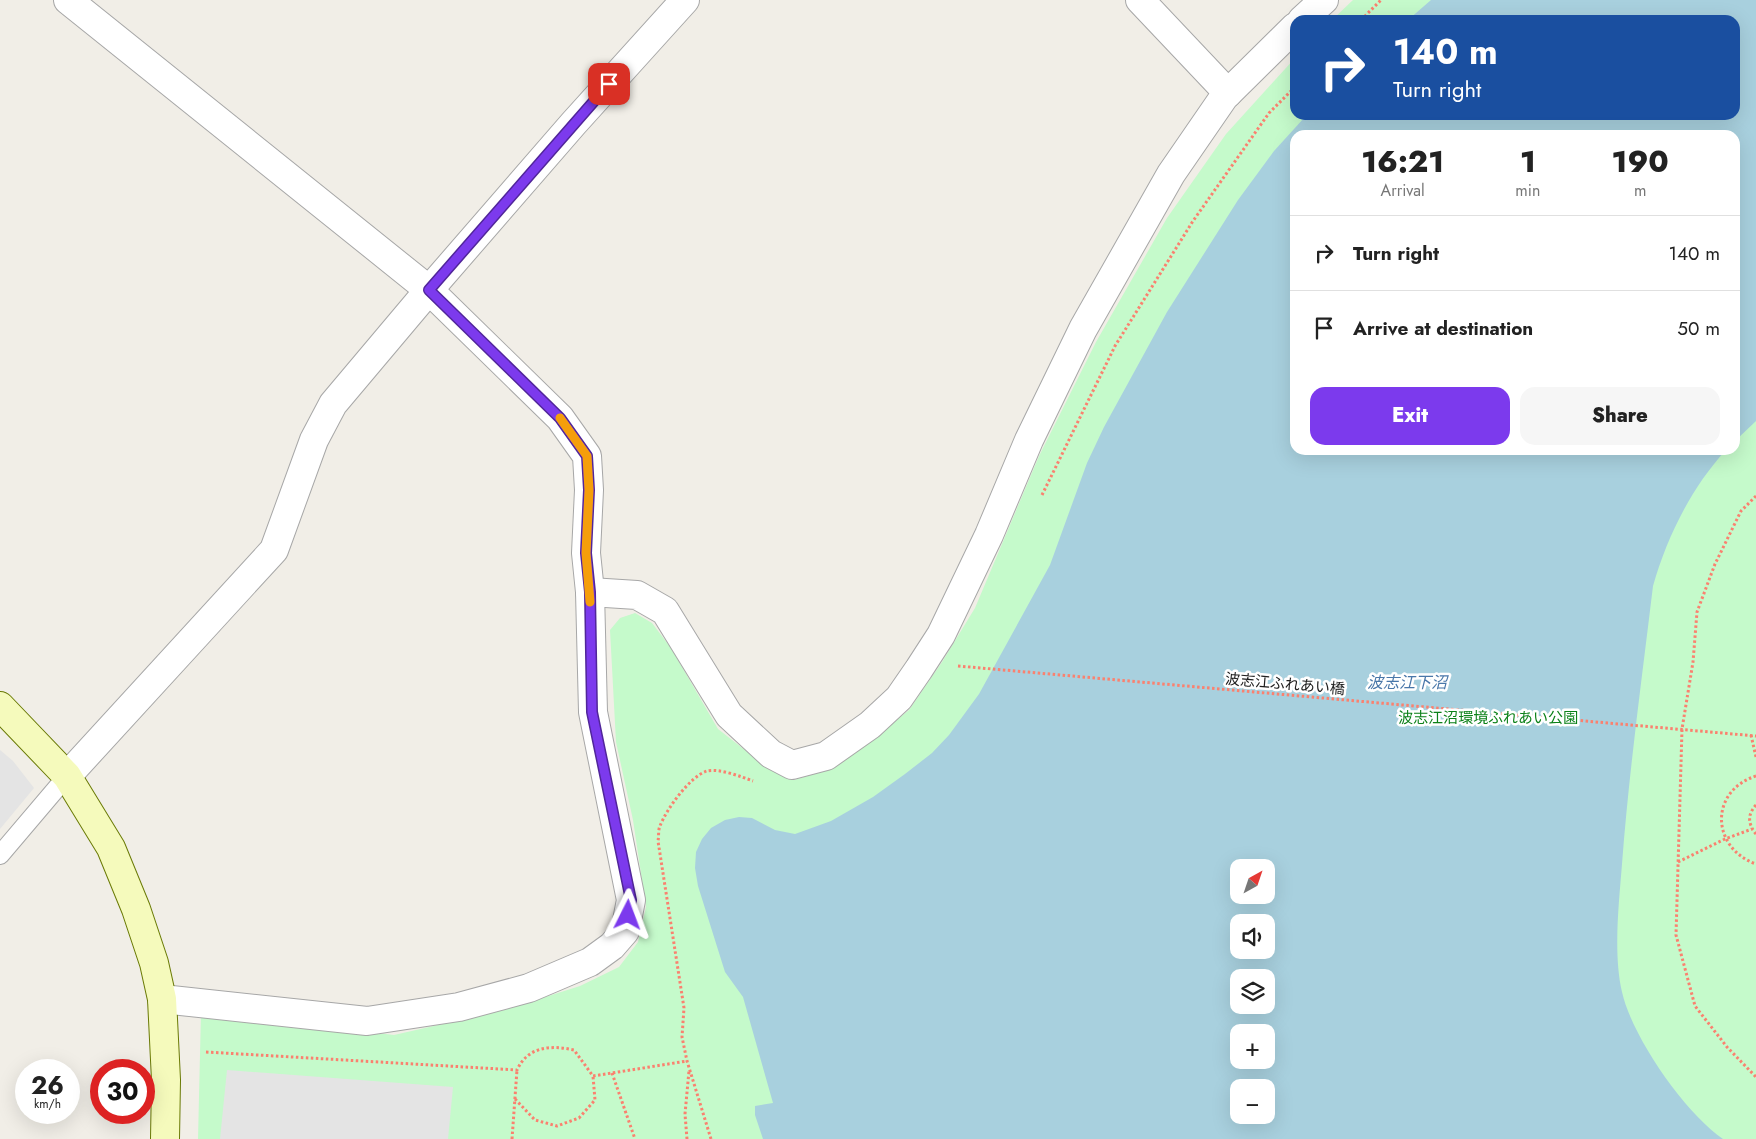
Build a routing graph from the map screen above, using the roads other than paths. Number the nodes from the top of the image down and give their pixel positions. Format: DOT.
graph roads {
  1 [pos="68,0"];
  2 [pos="685,0"];
  3 [pos="1140,0"];
  4 [pos="1324,0"];
  5 [pos="1308,15"];
  6 [pos="1290,32"];
  7 [pos="1228,93"];
  8 [pos="429,290"];
  9 [pos="590,592"];
  10 [pos="0,706"];
  11 [pos="67,776"];
  12 [pos="0,855"];
  13 [pos="162,999"];
  14 [pos="164,1139"];
  1 -- 8 [label="street"];
  2 -- 8 [label="street"];
  3 -- 7 [label="street"];
  4 -- 5 [label="street"];
  6 -- 7 [label="street"];
  7 -- 9 [label="street"];
  8 -- 9 [label="street"];
  8 -- 11 [label="street"];
  9 -- 13 [label="street"];
  10 -- 11 [label="street"];
  11 -- 12 [label="lane"];
  11 -- 13 [label="street"];
  13 -- 14 [label="street"];
}
